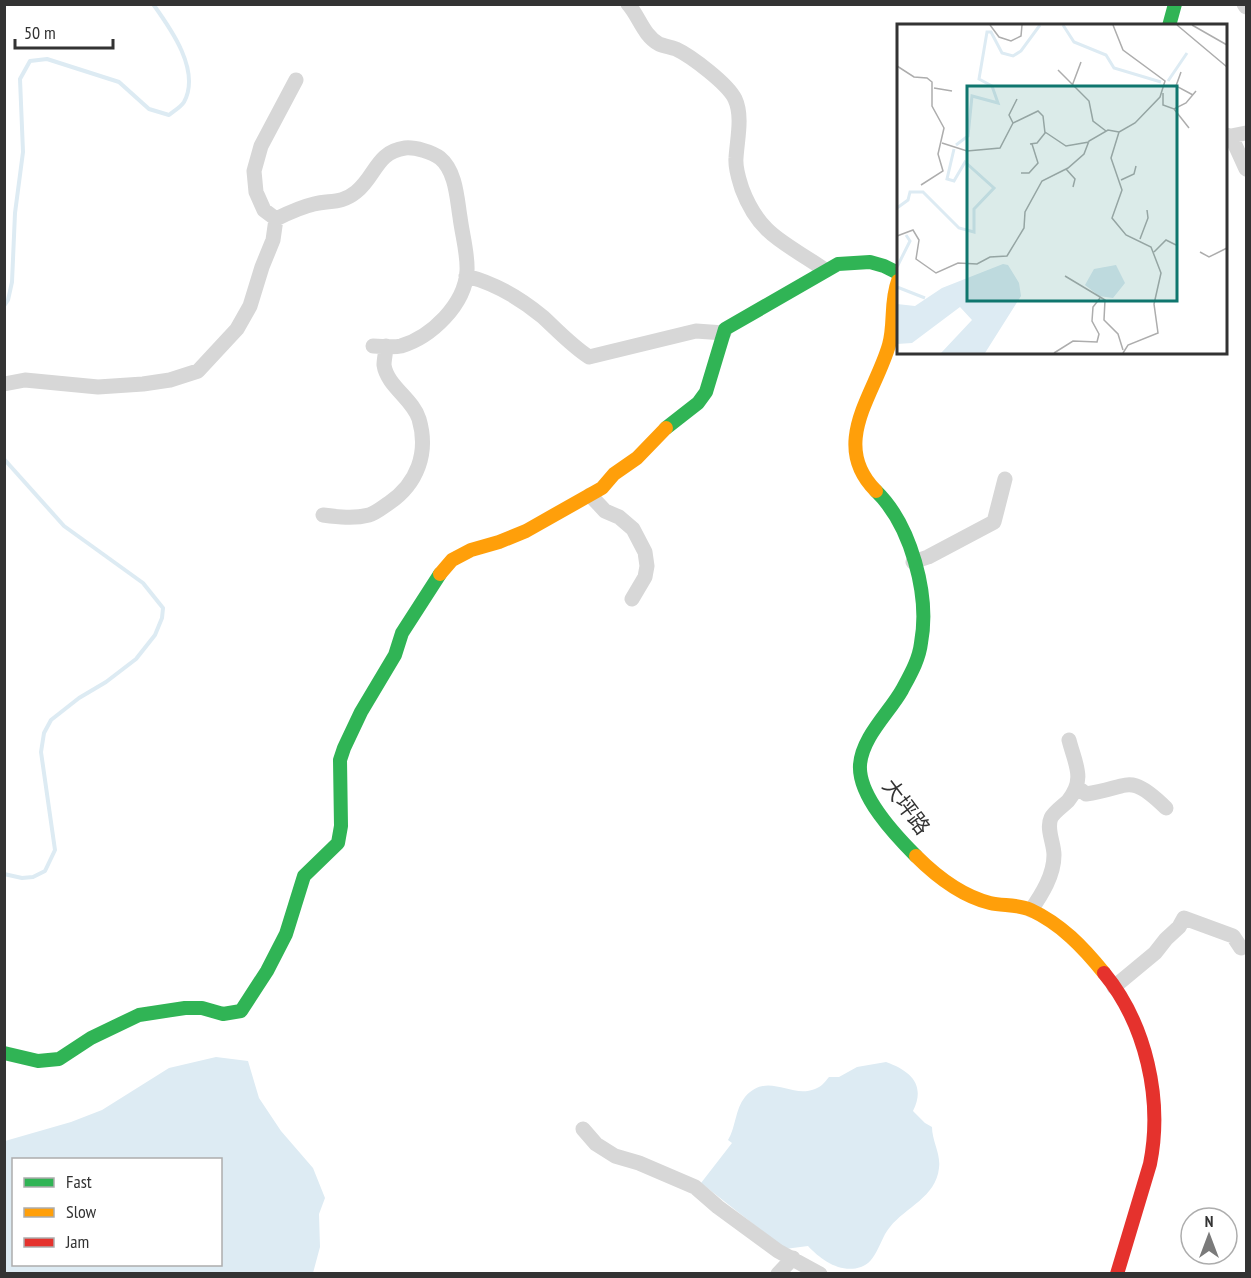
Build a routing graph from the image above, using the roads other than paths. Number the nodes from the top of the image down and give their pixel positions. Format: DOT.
graph roads {
  1 [pos="628,4"];
  2 [pos="1175,4"];
  3 [pos="1170,24"];
  4 [pos="296,80"];
  5 [pos="1234,135"];
  6 [pos="1246,169"];
  7 [pos="276,219"];
  8 [pos="825,270"];
  9 [pos="897,272"];
  10 [pos="466,276"];
  11 [pos="897,283"];
  12 [pos="723,333"];
  13 [pos="4,384"];
  14 [pos="1005,479"];
  15 [pos="590,495"];
  16 [pos="323,515"];
  17 [pos="913,562"];
  18 [pos="632,599"];
  19 [pos="1069,740"];
  20 [pos="1077,787"];
  21 [pos="1166,808"];
  22 [pos="1031,910"];
  23 [pos="1241,948"];
  24 [pos="1114,987"];
  25 [pos="4,1053"];
  26 [pos="582,1129"];
  27 [pos="793,1258"];
  28 [pos="778,1274"];
  29 [pos="820,1274"];
  30 [pos="1117,1274"];
  1 -- 8 [label="street"];
  2 -- 3 [label="street"];
  4 -- 7 [label="street"];
  5 -- 6 [label="street"];
  7 -- 10 [label="street"];
  7 -- 13 [label="street"];
  8 -- 9 [label="street"];
  8 -- 12 [label="street"];
  10 -- 12 [label="street"];
  10 -- 16 [label="street"];
  11 -- 17 [label="street, 大坪路"];
  12 -- 15 [label="street"];
  14 -- 17 [label="street"];
  15 -- 18 [label="street"];
  15 -- 25 [label="street"];
  17 -- 22 [label="street, 大坪路"];
  19 -- 20 [label="street"];
  20 -- 21 [label="street"];
  20 -- 22 [label="street"];
  22 -- 24 [label="street, 大坪路"];
  23 -- 24 [label="street"];
  24 -- 30 [label="street, 大坪路"];
  26 -- 27 [label="street"];
  27 -- 28 [label="street"];
  27 -- 29 [label="street"];
}
